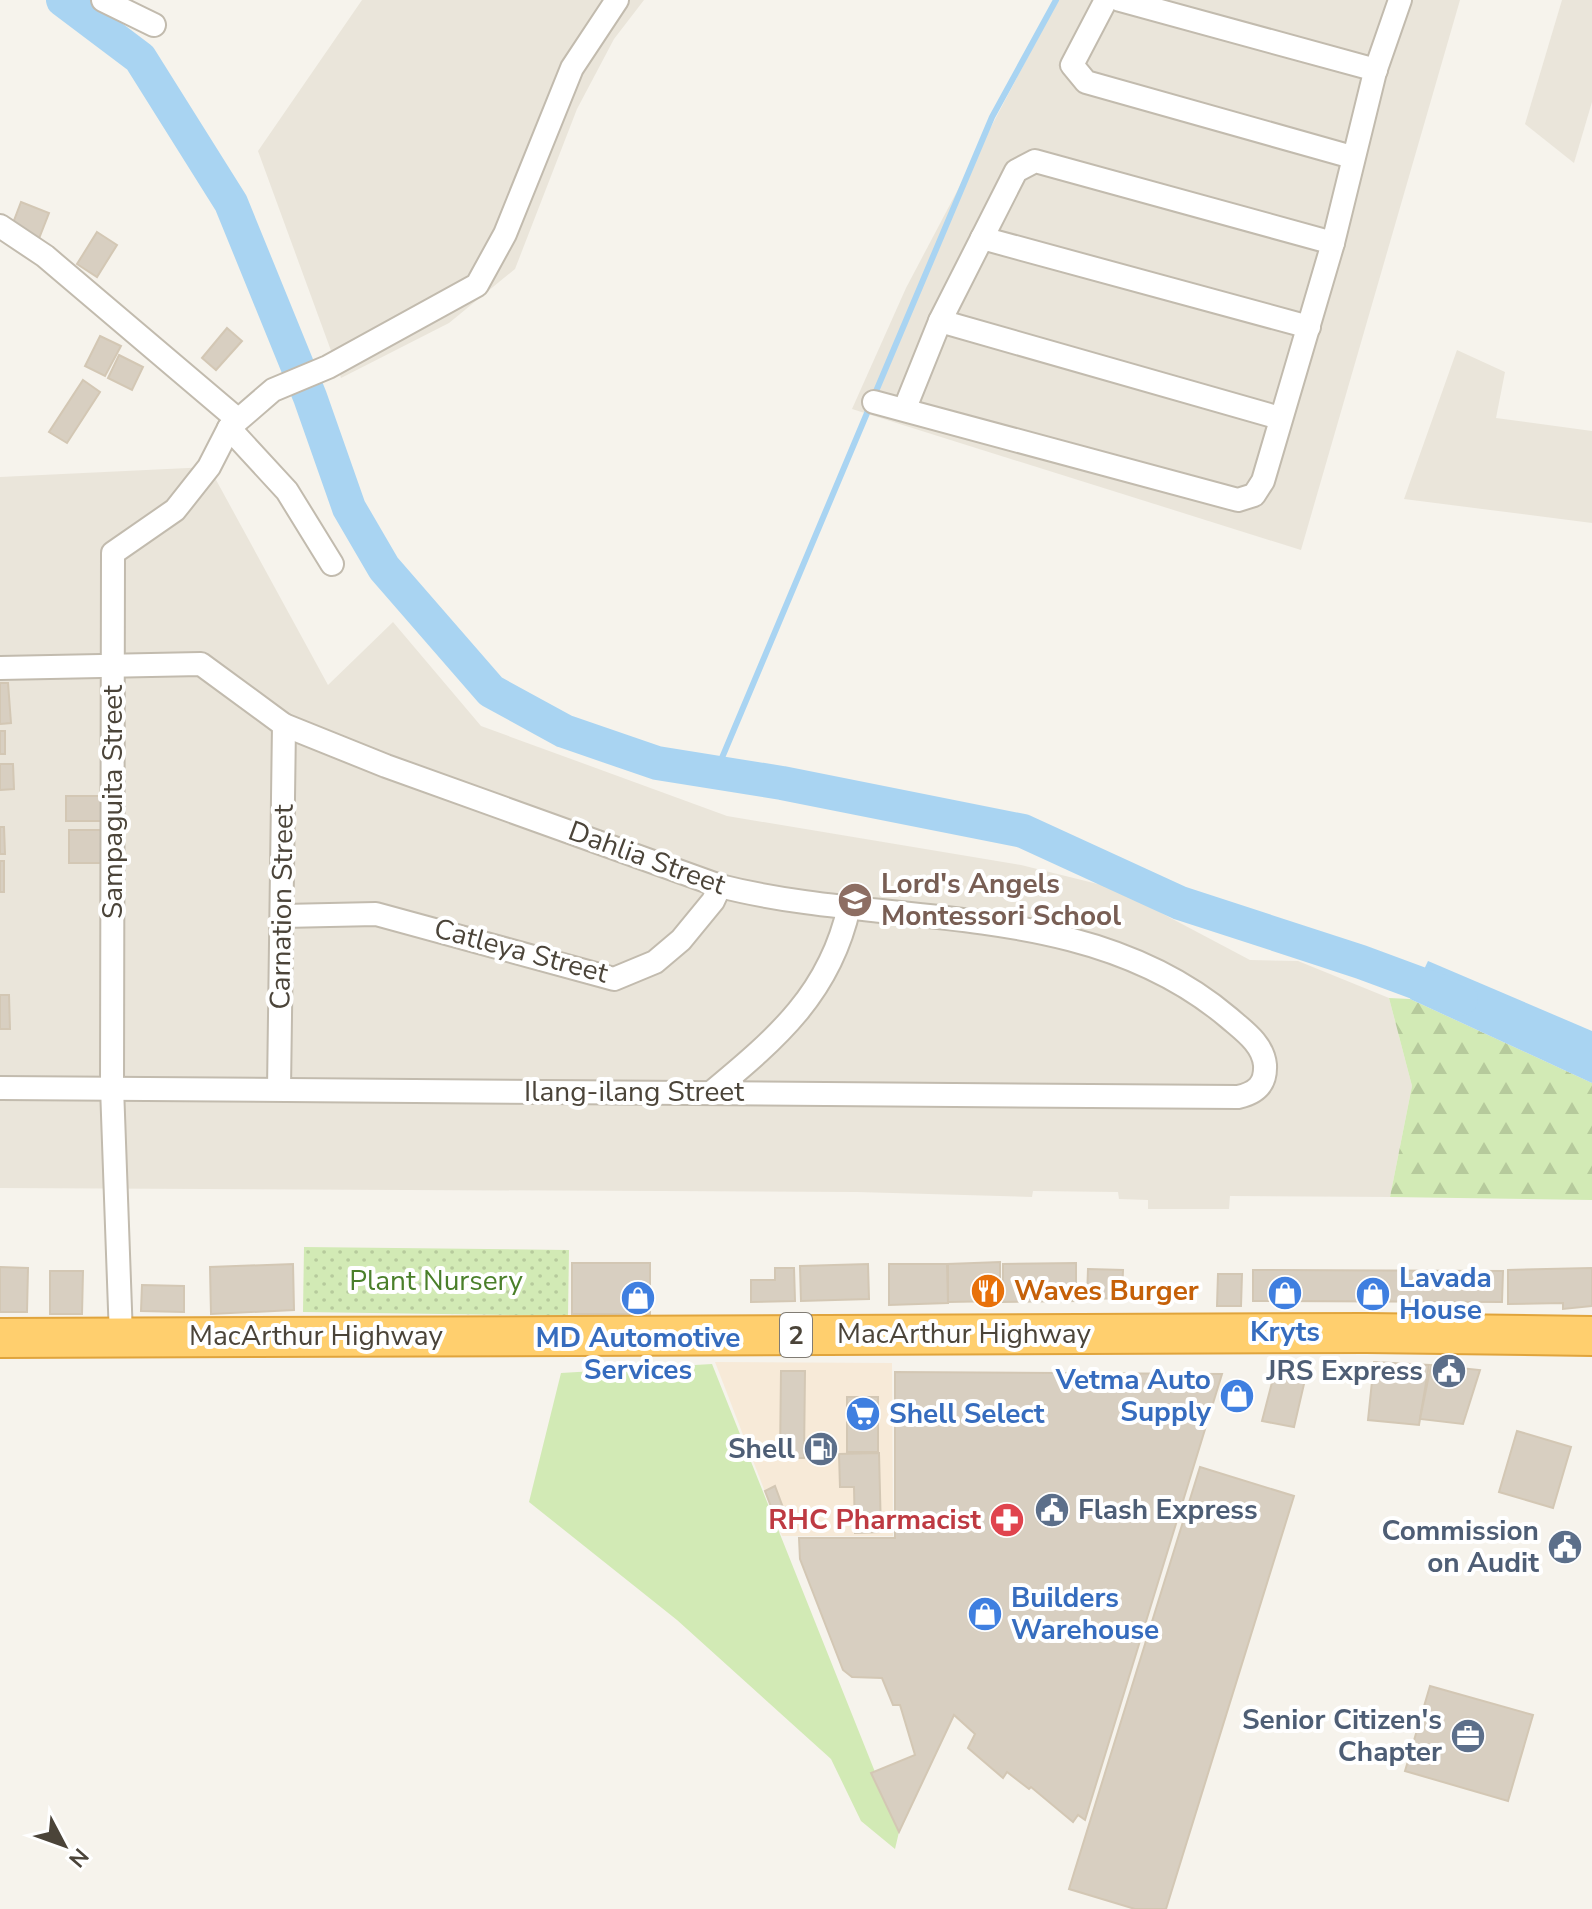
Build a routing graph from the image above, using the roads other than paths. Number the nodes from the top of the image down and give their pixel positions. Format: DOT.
graph roads {
  1 [pos="103,0"];
  2 [pos="617,0"];
  3 [pos="1106,0"];
  4 [pos="1120,0"];
  5 [pos="1400,0"];
  6 [pos="154,25"];
  7 [pos="1376,70"];
  8 [pos="1352,157"];
  9 [pos="0,226"];
  10 [pos="982,238"];
  11 [pos="1333,243"];
  12 [pos="940,321"];
  13 [pos="1309,327"];
  14 [pos="874,402"];
  15 [pos="905,408"];
  16 [pos="1280,418"];
  17 [pos="233,423"];
  18 [pos="332,564"];
  19 [pos="113,666"];
  20 [pos="0,668"];
  21 [pos="284,725"];
  22 [pos="720,886"];
  23 [pos="849,907"];
  24 [pos="283,916"];
  25 [pos="1263,1083"];
  26 [pos="112,1087"];
  27 [pos="0,1088"];
  28 [pos="279,1089"];
  29 [pos="712,1092"];
  30 [pos="1592,1336"];
  31 [pos="121,1337"];
  32 [pos="0,1338"];
  1 -- 6 [label="street"];
  2 -- 17 [label="street, Sampaguita Street"];
  3 -- 8 [label="street"];
  4 -- 7 [label="street"];
  5 -- 7 [label="street"];
  7 -- 8 [label="street"];
  8 -- 11 [label="street"];
  9 -- 17 [label="street"];
  10 -- 11 [label="street"];
  10 -- 12 [label="street"];
  10 -- 13 [label="street"];
  11 -- 13 [label="street"];
  12 -- 15 [label="street"];
  12 -- 16 [label="street"];
  13 -- 16 [label="street"];
  14 -- 15 [label="street"];
  15 -- 16 [label="street"];
  17 -- 18 [label="street"];
  17 -- 19 [label="street, Sampaguita Street"];
  19 -- 20 [label="street, Dahlia Street"];
  19 -- 21 [label="street, Dahlia Street"];
  19 -- 26 [label="street, Sampaguita Street"];
  21 -- 22 [label="street, Dahlia Street"];
  21 -- 24 [label="street, Carnation Street"];
  22 -- 23 [label="street, Dahlia Street"];
  22 -- 24 [label="street, Catleya Street"];
  23 -- 25 [label="street, Dahlia Street"];
  23 -- 29 [label="street"];
  24 -- 28 [label="street, Carnation Street"];
  25 -- 29 [label="street, Ilang-ilang Street"];
  26 -- 27 [label="street, Ilang-ilang Street"];
  26 -- 28 [label="street, Ilang-ilang Street"];
  26 -- 31 [label="street, Sampaguita Street"];
  28 -- 29 [label="street, Ilang-ilang Street"];
  30 -- 31 [label="highway, MacArthur Highway / 2"];
  31 -- 32 [label="highway, MacArthur Highway / 2"];
}
